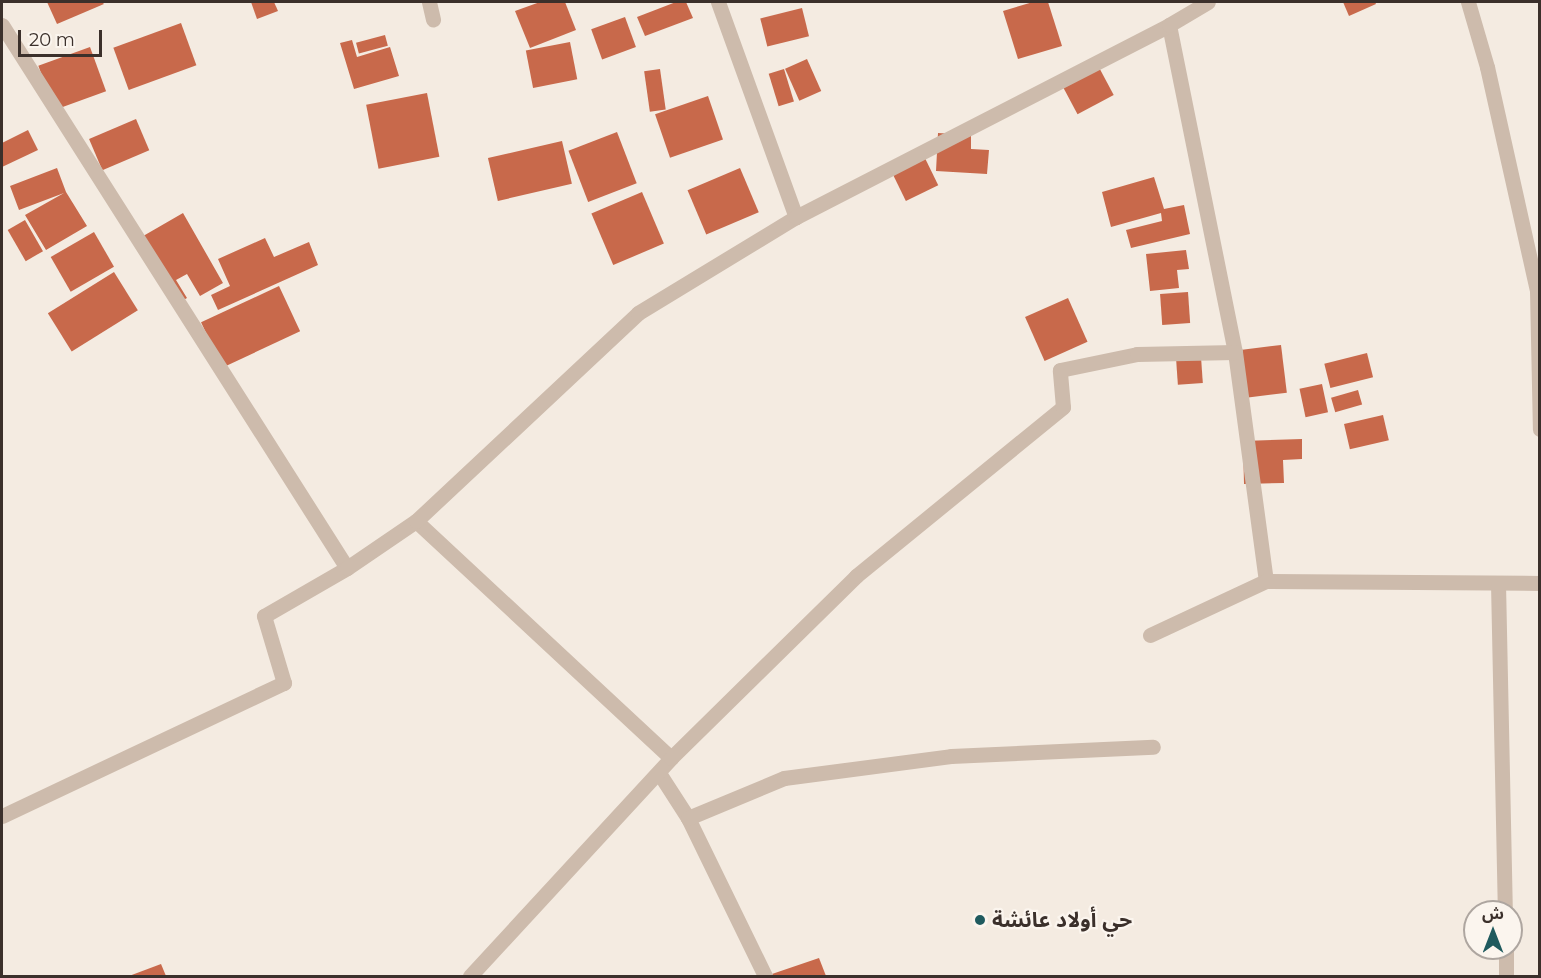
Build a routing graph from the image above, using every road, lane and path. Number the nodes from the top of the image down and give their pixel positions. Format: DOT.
graph roads {
  1 [pos="429,2"];
  2 [pos="718,2"];
  3 [pos="1208,2"];
  4 [pos="1468,2"];
  5 [pos="433,20"];
  6 [pos="1169,25"];
  7 [pos="2,26"];
  8 [pos="796,217"];
  9 [pos="1235,352"];
  10 [pos="1539,429"];
  11 [pos="416,521"];
  12 [pos="346,568"];
  13 [pos="1266,581"];
  14 [pos="1498,583"];
  15 [pos="1539,583"];
  16 [pos="1150,635"];
  17 [pos="1153,747"];
  18 [pos="671,758"];
  19 [pos="659,773"];
  20 [pos="2,816"];
  21 [pos="688,818"];
  22 [pos="1505,900"];
  23 [pos="1506,960"];
  24 [pos="470,976"];
  25 [pos="765,976"];
  26 [pos="1506,976"];
  1 -- 5 [label="street"];
  2 -- 8 [label="street"];
  3 -- 6 [label="street"];
  4 -- 10 [label="street"];
  6 -- 8 [label="street"];
  6 -- 9 [label="street"];
  7 -- 12 [label="street"];
  8 -- 11 [label="street"];
  9 -- 13 [label="street"];
  9 -- 18 [label="street"];
  11 -- 12 [label="street"];
  11 -- 18 [label="street"];
  12 -- 20 [label="street"];
  13 -- 14 [label="street"];
  13 -- 16 [label="street"];
  14 -- 15 [label="street"];
  14 -- 22 [label="street"];
  17 -- 21 [label="street"];
  18 -- 19 [label="street"];
  19 -- 21 [label="street"];
  19 -- 24 [label="street"];
  21 -- 25 [label="street"];
  23 -- 26 [label="street"];
}
